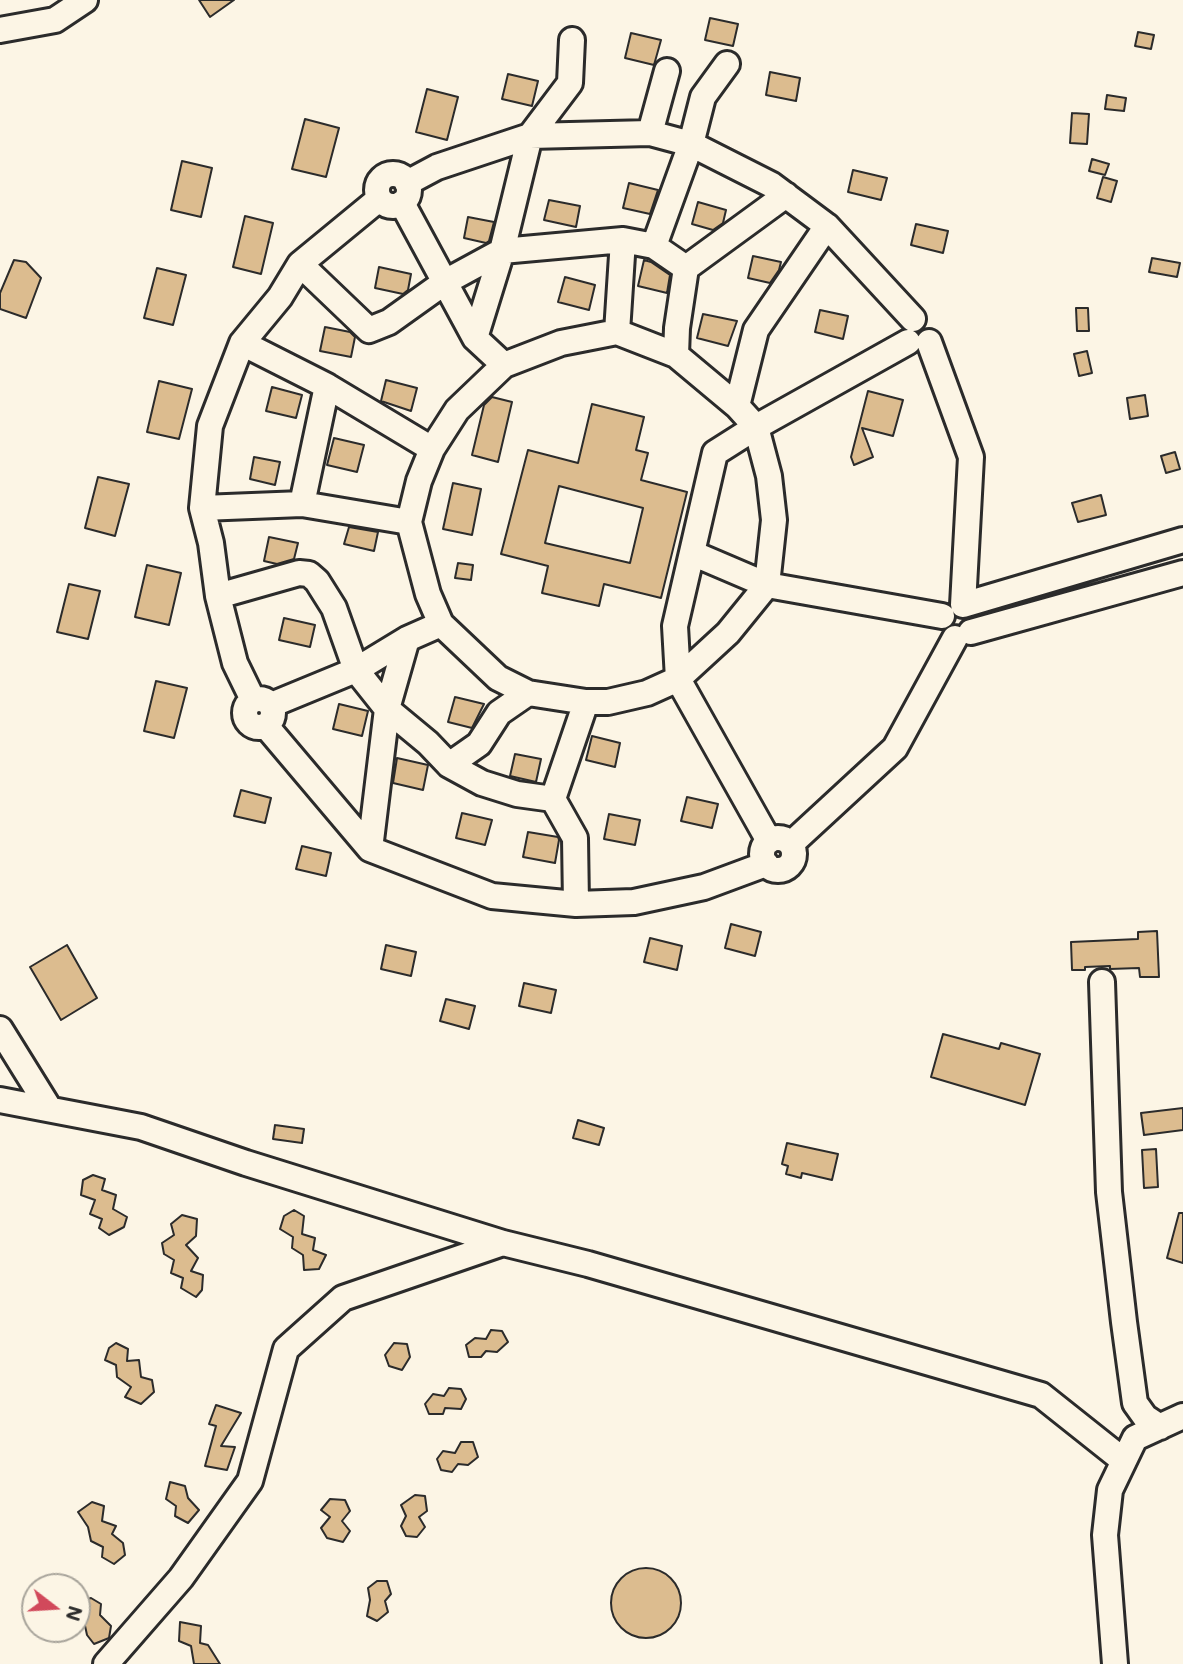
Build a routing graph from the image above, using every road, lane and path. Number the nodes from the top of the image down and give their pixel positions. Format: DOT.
graph roads {
  1 [pos="85,0"];
  2 [pos="0,30"];
  3 [pos="572,40"];
  4 [pos="727,64"];
  5 [pos="667,71"];
  6 [pos="650,133"];
  7 [pos="530,136"];
  8 [pos="691,144"];
  9 [pos="396,195"];
  10 [pos="786,195"];
  11 [pos="827,226"];
  12 [pos="623,240"];
  13 [pos="654,246"];
  14 [pos="502,251"];
  15 [pos="300,264"];
  16 [pos="686,268"];
  17 [pos="445,282"];
  18 [pos="617,332"];
  19 [pos="917,334"];
  20 [pos="475,338"];
  21 [pos="242,342"];
  22 [pos="676,355"];
  23 [pos="504,365"];
  24 [pos="327,386"];
  25 [pos="737,406"];
  26 [pos="756,427"];
  27 [pos="432,449"];
  28 [pos="302,504"];
  29 [pos="202,508"];
  30 [pos="409,522"];
  31 [pos="1183,540"];
  32 [pos="692,553"];
  33 [pos="1183,573"];
  34 [pos="766,585"];
  35 [pos="218,596"];
  36 [pos="952,610"];
  37 [pos="441,624"];
  38 [pos="963,635"];
  39 [pos="407,639"];
  40 [pos="356,670"];
  41 [pos="678,679"];
  42 [pos="528,693"];
  43 [pos="586,702"];
  44 [pos="387,709"];
  45 [pos="263,710"];
  46 [pos="479,744"];
  47 [pos="449,765"];
  48 [pos="482,783"];
  49 [pos="553,799"];
  50 [pos="370,849"];
  51 [pos="775,850"];
  52 [pos="576,904"];
  53 [pos="1102,982"];
  54 [pos="0,1029"];
  55 [pos="0,1100"];
  56 [pos="49,1108"];
  57 [pos="503,1243"];
  58 [pos="1183,1416"];
  59 [pos="1160,1427"];
  60 [pos="1124,1461"];
  61 [pos="106,1664"];
  62 [pos="1115,1664"];
  1 -- 2 [label="street"];
  3 -- 7 [label="street"];
  4 -- 8 [label="street"];
  5 -- 6 [label="street"];
  6 -- 7 [label="street"];
  6 -- 8 [label="street"];
  7 -- 9 [label="street"];
  7 -- 14 [label="street"];
  8 -- 10 [label="street"];
  8 -- 13 [label="street"];
  9 -- 15 [label="street"];
  9 -- 17 [label="street"];
  10 -- 11 [label="street"];
  10 -- 16 [label="street"];
  11 -- 19 [label="street"];
  11 -- 25 [label="street"];
  12 -- 13 [label="street"];
  12 -- 14 [label="street"];
  12 -- 18 [label="street"];
  13 -- 16 [label="street"];
  14 -- 17 [label="street"];
  14 -- 20 [label="street"];
  15 -- 17 [label="street"];
  15 -- 21 [label="street"];
  16 -- 22 [label="street"];
  17 -- 20 [label="street"];
  18 -- 22 [label="street"];
  18 -- 23 [label="street"];
  19 -- 26 [label="street"];
  19 -- 36 [label="street"];
  20 -- 23 [label="street"];
  21 -- 24 [label="street"];
  21 -- 29 [label="street"];
  22 -- 25 [label="street"];
  23 -- 27 [label="street"];
  24 -- 27 [label="street"];
  24 -- 28 [label="street"];
  25 -- 26 [label="street"];
  26 -- 32 [label="street"];
  26 -- 34 [label="street"];
  27 -- 30 [label="street"];
  28 -- 29 [label="street"];
  28 -- 30 [label="street"];
  29 -- 35 [label="street"];
  30 -- 37 [label="street"];
  31 -- 36 [label="street"];
  32 -- 34 [label="street"];
  32 -- 41 [label="street"];
  33 -- 38 [label="street"];
  34 -- 36 [label="street"];
  34 -- 41 [label="street"];
  35 -- 40 [label="street"];
  35 -- 45 [label="street"];
  36 -- 38 [label="street"];
  37 -- 39 [label="street"];
  37 -- 42 [label="street"];
  38 -- 51 [label="street"];
  39 -- 40 [label="street"];
  39 -- 44 [label="street"];
  40 -- 44 [label="street"];
  40 -- 45 [label="street"];
  41 -- 43 [label="street"];
  41 -- 51 [label="street"];
  42 -- 43 [label="street"];
  42 -- 46 [label="street"];
  43 -- 49 [label="street"];
  44 -- 47 [label="street"];
  44 -- 50 [label="street"];
  45 -- 50 [label="street"];
  46 -- 47 [label="street"];
  46 -- 48 [label="street"];
  47 -- 48 [label="street"];
  48 -- 49 [label="street"];
  49 -- 52 [label="street"];
  50 -- 52 [label="street"];
  51 -- 52 [label="street"];
  53 -- 59 [label="street"];
  54 -- 56 [label="street"];
  55 -- 56 [label="street"];
  56 -- 57 [label="street"];
  57 -- 60 [label="street"];
  57 -- 61 [label="street"];
  58 -- 59 [label="street"];
  59 -- 60 [label="street"];
  60 -- 62 [label="street"];
}
